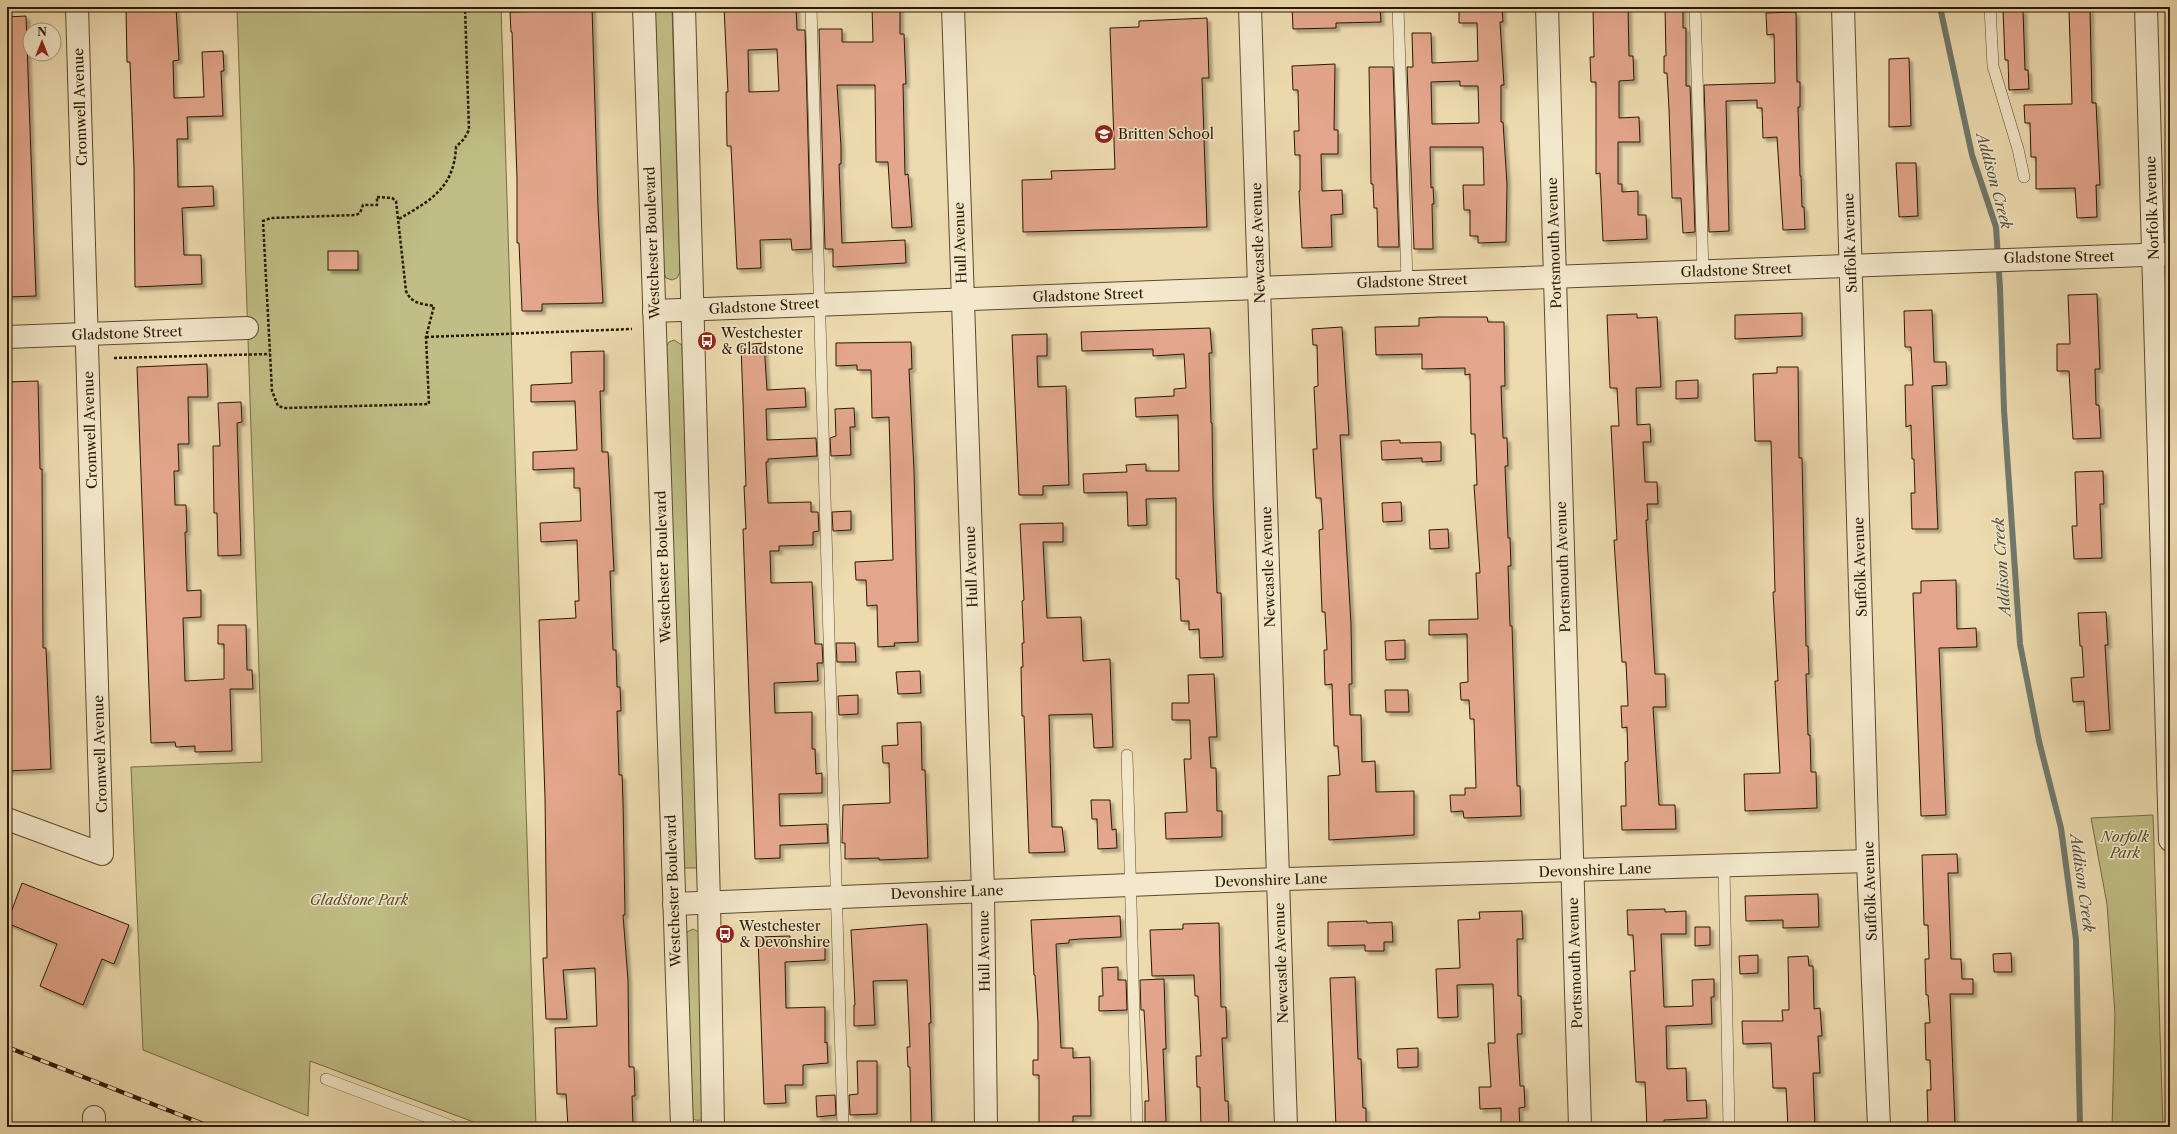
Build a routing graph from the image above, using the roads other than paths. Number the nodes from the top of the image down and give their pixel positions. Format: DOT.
graph roads {
  1 [pos="77,7"];
  2 [pos="644,7"];
  3 [pos="684,7"];
  4 [pos="811,7"];
  5 [pos="953,7"];
  6 [pos="1250,7"];
  7 [pos="1398,7"];
  8 [pos="1546,7"];
  9 [pos="1694,7"];
  10 [pos="1843,7"];
  11 [pos="1990,7"];
  12 [pos="2146,7"];
  13 [pos="2024,177"];
  14 [pos="2161,255"];
  15 [pos="1851,266"];
  16 [pos="1703,272"];
  17 [pos="1555,277"];
  18 [pos="1407,282"];
  19 [pos="1259,287"];
  20 [pos="962,299"];
  21 [pos="820,304"];
  22 [pos="692,310"];
  23 [pos="654,311"];
  24 [pos="247,328"];
  25 [pos="87,334"];
  26 [pos="7,337"];
  27 [pos="1127,755"];
  28 [pos="7,819"];
  29 [pos="2170,840"];
  30 [pos="1868,861"];
  31 [pos="1724,866"];
  32 [pos="1572,871"];
  33 [pos="1278,879"];
  34 [pos="1130,885"];
  35 [pos="983,891"];
  36 [pos="838,897"];
  37 [pos="709,902"];
  38 [pos="674,904"];
  39 [pos="326,1079"];
  40 [pos="454,1127"];
  41 [pos="682,1127"];
  42 [pos="713,1127"];
  43 [pos="844,1127"];
  44 [pos="986,1127"];
  45 [pos="1137,1127"];
  46 [pos="1286,1127"];
  47 [pos="1580,1127"];
  48 [pos="1729,1127"];
  49 [pos="1879,1127"];
  1 -- 25 [label="street, Cromwell Avenue"];
  2 -- 23 [label="street, Westchester Boulevard"];
  3 -- 22 [label="street"];
  4 -- 21 [label="lane"];
  5 -- 20 [label="street, Hull Avenue"];
  6 -- 19 [label="street, Newcastle Avenue"];
  7 -- 18 [label="lane"];
  8 -- 17 [label="street, Portsmouth Avenue"];
  9 -- 16 [label="lane"];
  10 -- 15 [label="street, Suffolk Avenue"];
  11 -- 13 [label="lane"];
  12 -- 14 [label="street, Norfolk Avenue"];
  14 -- 15 [label="street, Gladstone Street"];
  14 -- 29 [label="street, Norfolk Avenue"];
  15 -- 16 [label="street, Gladstone Street"];
  15 -- 30 [label="street, Suffolk Avenue"];
  16 -- 17 [label="street, Gladstone Street"];
  17 -- 18 [label="street, Gladstone Street"];
  17 -- 32 [label="street, Portsmouth Avenue"];
  18 -- 19 [label="street, Gladstone Street"];
  19 -- 20 [label="street, Gladstone Street"];
  19 -- 33 [label="street, Newcastle Avenue"];
  20 -- 21 [label="street, Gladstone Street"];
  20 -- 35 [label="street, Hull Avenue"];
  21 -- 22 [label="street, Gladstone Street"];
  21 -- 36 [label="lane"];
  22 -- 23 [label="street, Gladstone Street"];
  22 -- 37 [label="street"];
  23 -- 38 [label="street, Westchester Boulevard"];
  24 -- 25 [label="street, Gladstone Street"];
  25 -- 26 [label="street, Gladstone Street"];
  25 -- 28 [label="street, Cromwell Avenue"];
  27 -- 34 [label="lane"];
  30 -- 31 [label="street, Devonshire Lane"];
  30 -- 49 [label="street, Suffolk Avenue"];
  31 -- 32 [label="street, Devonshire Lane"];
  31 -- 48 [label="lane"];
  32 -- 33 [label="street, Devonshire Lane"];
  32 -- 47 [label="street, Portsmouth Avenue"];
  33 -- 34 [label="street, Devonshire Lane"];
  33 -- 46 [label="street, Newcastle Avenue"];
  34 -- 35 [label="street, Devonshire Lane"];
  34 -- 45 [label="lane"];
  35 -- 36 [label="street, Devonshire Lane"];
  35 -- 44 [label="street, Hull Avenue"];
  36 -- 37 [label="street, Devonshire Lane"];
  36 -- 43 [label="lane"];
  37 -- 38 [label="street, Devonshire Lane"];
  37 -- 42 [label="street"];
  38 -- 41 [label="street, Westchester Boulevard"];
  39 -- 40 [label="lane"];
}
